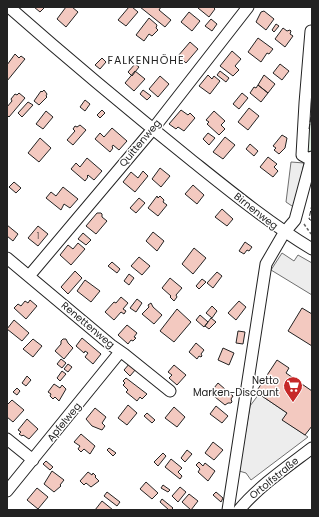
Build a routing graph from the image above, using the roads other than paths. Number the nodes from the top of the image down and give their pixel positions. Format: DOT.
graph roads {
  1 [pos="9,7"];
  2 [pos="248,7"];
  3 [pos="311,31"];
  4 [pos="153,129"];
  5 [pos="312,159"];
  6 [pos="284,233"];
  7 [pos="312,249"];
  8 [pos="7,258"];
  9 [pos="29,276"];
  10 [pos="120,352"];
  11 [pos="170,391"];
  12 [pos="7,438"];
  13 [pos="312,448"];
  14 [pos="33,460"];
  15 [pos="7,491"];
  16 [pos="228,510"];
  17 [pos="238,510"];
  1 -- 4 [label="street, Birnenweg"];
  2 -- 4 [label="street, Quittenweg"];
  3 -- 5 [label="street"];
  4 -- 6 [label="street, Birnenweg"];
  4 -- 9 [label="street, Quittenweg"];
  5 -- 6 [label="street"];
  6 -- 7 [label="street"];
  6 -- 16 [label="street, Birnenweg"];
  8 -- 9 [label="street, Renettenweg"];
  9 -- 10 [label="street, Renettenweg"];
  10 -- 11 [label="street, Renettenweg"];
  10 -- 14 [label="street, Apfelweg"];
  12 -- 14 [label="street"];
  13 -- 17 [label="street, Ortolfstraße"];
  14 -- 15 [label="street, Apfelweg"];
}
